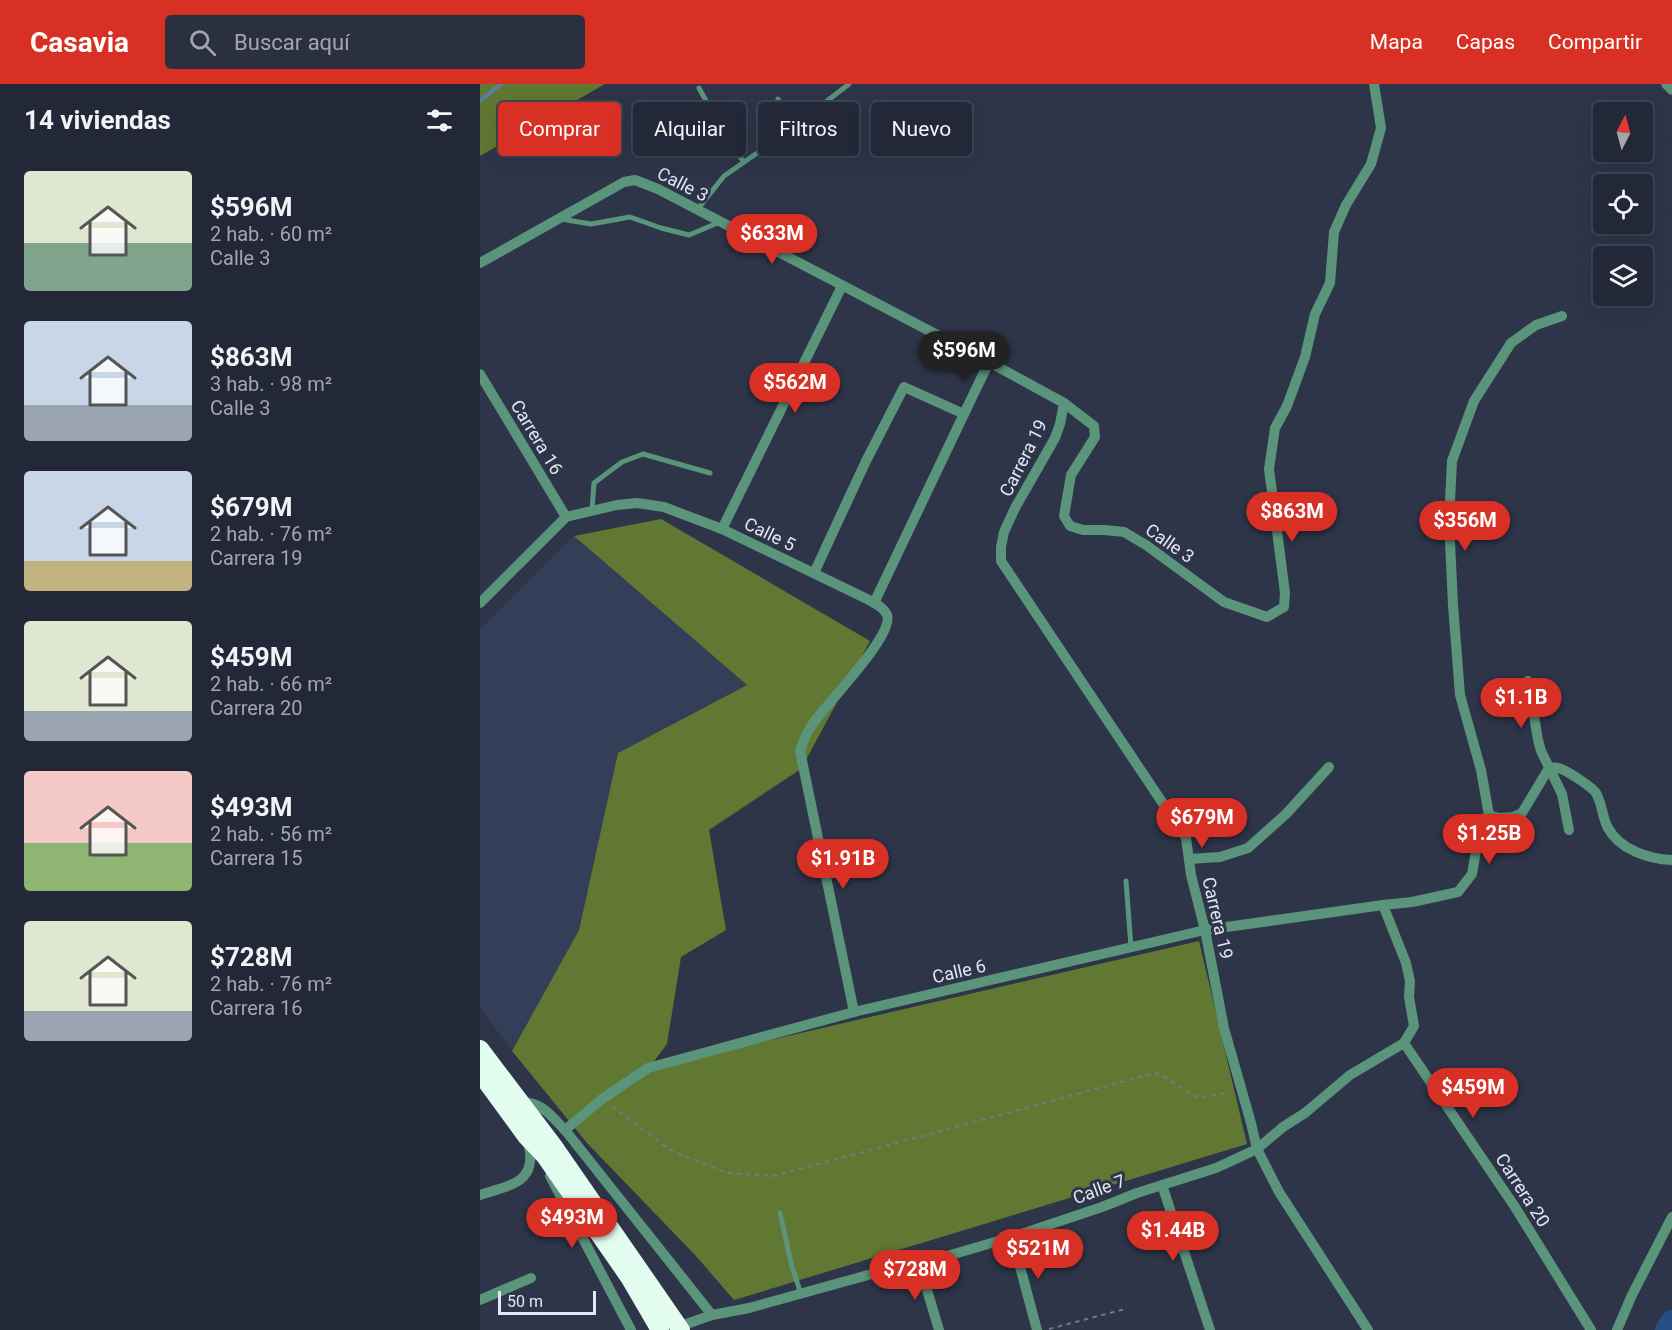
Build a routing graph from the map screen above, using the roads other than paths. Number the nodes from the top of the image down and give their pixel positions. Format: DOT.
graph roads {
  1 [pos="849,84"];
  2 [pos="1374,84"];
  3 [pos="1666,84"];
  4 [pos="699,88"];
  5 [pos="1672,90"];
  6 [pos="778,99"];
  7 [pos="780,102"];
  8 [pos="826,102"];
  9 [pos="758,152"];
  10 [pos="744,162"];
  11 [pos="697,210"];
  12 [pos="560,218"];
  13 [pos="721,222"];
  14 [pos="480,263"];
  15 [pos="842,286"];
  16 [pos="1562,316"];
  17 [pos="989,362"];
  18 [pos="480,374"];
  19 [pos="1064,403"];
  20 [pos="964,414"];
  21 [pos="710,473"];
  22 [pos="591,510"];
  23 [pos="566,518"];
  24 [pos="722,530"];
  25 [pos="814,573"];
  26 [pos="480,603"];
  27 [pos="874,603"];
  28 [pos="1528,681"];
  29 [pos="1329,767"];
  30 [pos="1549,768"];
  31 [pos="1489,815"];
  32 [pos="1569,830"];
  33 [pos="1189,859"];
  34 [pos="1672,860"];
  35 [pos="1126,881"];
  36 [pos="1383,905"];
  37 [pos="1205,930"];
  38 [pos="1131,947"];
  39 [pos="854,1012"];
  40 [pos="1404,1043"];
  41 [pos="480,1048"];
  42 [pos="480,1073"];
  43 [pos="521,1102"];
  44 [pos="565,1130"];
  45 [pos="526,1136"];
  46 [pos="1257,1149"];
  47 [pos="545,1156"];
  48 [pos="1162,1185"];
  49 [pos="480,1195"];
  50 [pos="780,1213"];
  51 [pos="1672,1217"];
  52 [pos="1012,1237"];
  53 [pos="919,1263"];
  54 [pos="531,1278"];
  55 [pos="801,1294"];
  56 [pos="480,1300"];
  57 [pos="712,1315"];
  58 [pos="631,1330"];
  59 [pos="660,1330"];
  60 [pos="670,1330"];
  61 [pos="681,1330"];
  62 [pos="939,1330"];
  63 [pos="1037,1330"];
  64 [pos="1210,1330"];
  65 [pos="1368,1330"];
  66 [pos="1591,1330"];
  67 [pos="1617,1330"];
  1 -- 8 [label="lane"];
  2 -- 19 [label="street, Calle 3"];
  3 -- 5 [label="street"];
  4 -- 10 [label="lane"];
  6 -- 7 [label="lane"];
  9 -- 10 [label="lane"];
  10 -- 11 [label="lane"];
  11 -- 12 [label="street, Calle 3"];
  11 -- 13 [label="street, Calle 3"];
  12 -- 13 [label="lane"];
  12 -- 14 [label="street, Calle 3"];
  13 -- 15 [label="street, Calle 3"];
  15 -- 17 [label="street, Calle 3"];
  15 -- 24 [label="street"];
  16 -- 31 [label="street"];
  17 -- 19 [label="street, Calle 3"];
  17 -- 20 [label="street"];
  18 -- 23 [label="street, Carrera 16"];
  19 -- 33 [label="street, Carrera 19"];
  20 -- 25 [label="street"];
  20 -- 27 [label="street"];
  21 -- 22 [label="lane"];
  22 -- 23 [label="street, Calle 5"];
  22 -- 24 [label="street, Calle 5"];
  23 -- 26 [label="street, Calle 5"];
  24 -- 25 [label="street, Calle 5"];
  25 -- 27 [label="street, Calle 5"];
  27 -- 39 [label="street"];
  28 -- 30 [label="street"];
  29 -- 33 [label="street"];
  30 -- 31 [label="street"];
  30 -- 32 [label="street"];
  30 -- 34 [label="street"];
  31 -- 36 [label="street"];
  33 -- 37 [label="street, Carrera 19"];
  35 -- 38 [label="lane"];
  36 -- 37 [label="street, Calle 6"];
  36 -- 40 [label="street"];
  37 -- 38 [label="street, Calle 6"];
  37 -- 46 [label="street, Carrera 19"];
  38 -- 39 [label="street, Calle 6"];
  39 -- 44 [label="street, Calle 6"];
  40 -- 46 [label="street, Calle 7"];
  40 -- 66 [label="street, Carrera 20"];
  41 -- 43 [label="highway"];
  42 -- 45 [label="highway"];
  43 -- 44 [label="street"];
  43 -- 61 [label="highway"];
  44 -- 57 [label="street"];
  45 -- 47 [label="highway"];
  45 -- 49 [label="street"];
  46 -- 48 [label="street, Calle 7"];
  46 -- 65 [label="street, Carrera 19"];
  47 -- 58 [label="street"];
  47 -- 59 [label="highway"];
  48 -- 52 [label="street, Calle 7"];
  48 -- 64 [label="street"];
  50 -- 55 [label="lane"];
  51 -- 67 [label="street"];
  52 -- 53 [label="street, Calle 7"];
  52 -- 63 [label="street"];
  53 -- 55 [label="street, Calle 7"];
  53 -- 62 [label="street"];
  54 -- 56 [label="street"];
  55 -- 57 [label="street, Calle 7"];
  57 -- 60 [label="street, Calle 7"];
}
